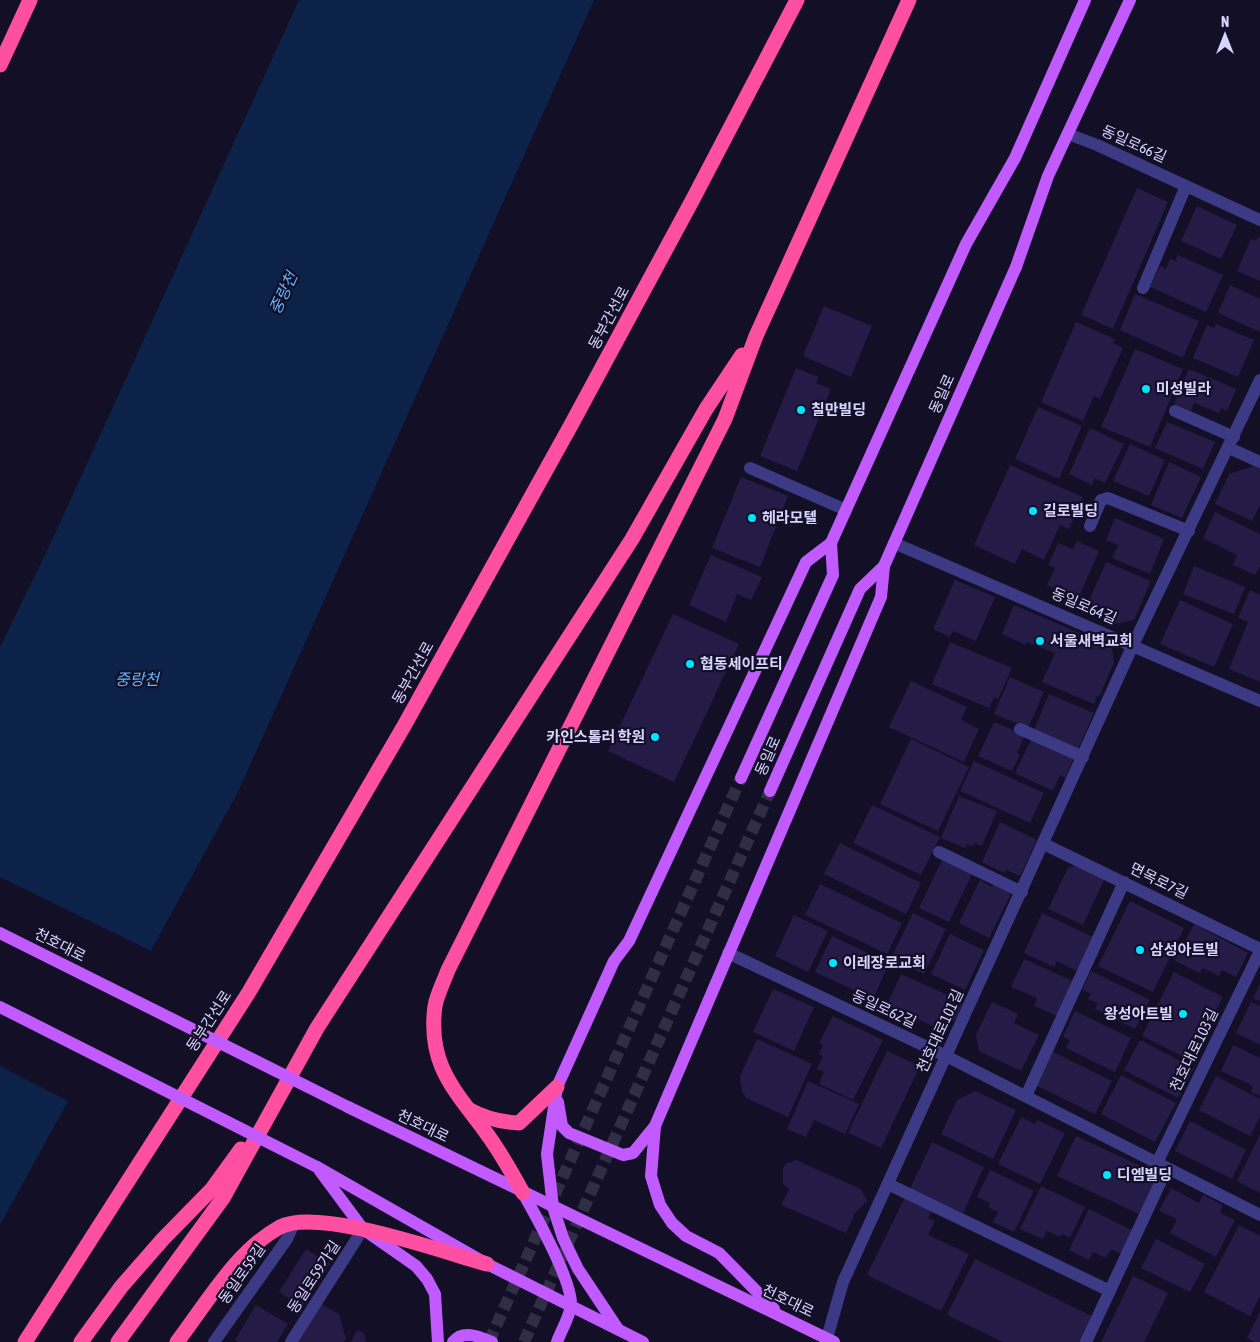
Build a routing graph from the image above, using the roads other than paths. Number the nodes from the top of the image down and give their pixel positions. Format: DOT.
graph roads {
  1 [pos="30,0"];
  2 [pos="797,0"];
  3 [pos="909,0"];
  4 [pos="1086,0"];
  5 [pos="1130,0"];
  6 [pos="0,66"];
  7 [pos="1068,134"];
  8 [pos="1186,186"];
  9 [pos="1260,220"];
  10 [pos="1143,288"];
  11 [pos="756,336"];
  12 [pos="1260,380"];
  13 [pos="1175,411"];
  14 [pos="1232,442"];
  15 [pos="1260,462"];
  16 [pos="750,468"];
  17 [pos="846,510"];
  18 [pos="1090,526"];
  19 [pos="1189,531"];
  20 [pos="830,543"];
  21 [pos="894,543"];
  22 [pos="884,566"];
  23 [pos="1133,645"];
  24 [pos="1260,701"];
  25 [pos="1020,729"];
  26 [pos="1083,757"];
  27 [pos="741,778"];
  28 [pos="770,792"];
  29 [pos="1044,844"];
  30 [pos="939,852"];
  31 [pos="1124,882"];
  32 [pos="1022,892"];
  33 [pos="0,933"];
  34 [pos="1260,949"];
  35 [pos="728,952"];
  36 [pos="0,1007"];
  37 [pos="946,1056"];
  38 [pos="557,1087"];
  39 [pos="280,1096"];
  40 [pos="1026,1096"];
  41 [pos="463,1106"];
  42 [pos="655,1126"];
  43 [pos="1162,1165"];
  44 [pos="317,1167"];
  45 [pos="888,1184"];
  46 [pos="524,1193"];
  47 [pos="553,1207"];
  48 [pos="1260,1215"];
  49 [pos="294,1224"];
  50 [pos="363,1229"];
  51 [pos="487,1264"];
  52 [pos="1110,1291"];
  53 [pos="571,1306"];
  54 [pos="781,1316"];
  55 [pos="618,1329"];
  56 [pos="830,1340"];
  57 [pos="24,1342"];
  58 [pos="81,1342"];
  59 [pos="118,1342"];
  60 [pos="177,1342"];
  61 [pos="214,1342"];
  62 [pos="291,1342"];
  63 [pos="438,1342"];
  64 [pos="453,1342"];
  65 [pos="492,1342"];
  66 [pos="557,1342"];
  67 [pos="643,1342"];
  68 [pos="1086,1342"];
  1 -- 6 [label="highway"];
  2 -- 57 [label="highway, 동부간선로"];
  3 -- 11 [label="highway"];
  4 -- 17 [label="main road"];
  5 -- 7 [label="main road, 동일로"];
  7 -- 8 [label="street, 동일로66길"];
  7 -- 21 [label="main road, 동일로"];
  8 -- 9 [label="street, 동일로66길"];
  8 -- 10 [label="street"];
  11 -- 39 [label="highway"];
  11 -- 41 [label="highway"];
  12 -- 14 [label="street, 천호대로101길"];
  13 -- 14 [label="street"];
  14 -- 15 [label="street"];
  14 -- 19 [label="street, 천호대로101길"];
  16 -- 17 [label="street"];
  17 -- 20 [label="main road"];
  18 -- 19 [label="street"];
  19 -- 23 [label="street, 천호대로101길"];
  20 -- 27 [label="main road, 동일로"];
  20 -- 38 [label="main road"];
  21 -- 22 [label="main road, 동일로"];
  21 -- 23 [label="street, 동일로64길"];
  22 -- 28 [label="main road, 동일로"];
  22 -- 35 [label="main road"];
  23 -- 24 [label="street, 동일로64길"];
  23 -- 26 [label="street, 천호대로101길"];
  25 -- 26 [label="street"];
  26 -- 29 [label="street, 천호대로101길"];
  29 -- 31 [label="street, 면목로7길"];
  29 -- 32 [label="street, 천호대로101길"];
  30 -- 32 [label="street"];
  31 -- 34 [label="street, 면목로7길"];
  31 -- 40 [label="street"];
  32 -- 37 [label="street, 천호대로101길"];
  33 -- 46 [label="main road, 천호대로, bridge"];
  34 -- 43 [label="street, 천호대로103길"];
  35 -- 37 [label="street, 동일로62길"];
  35 -- 42 [label="main road"];
  36 -- 44 [label="main road, bridge"];
  37 -- 40 [label="street, 동일로62길"];
  37 -- 45 [label="street, 천호대로101길"];
  38 -- 41 [label="highway"];
  38 -- 42 [label="main road"];
  38 -- 47 [label="main road"];
  39 -- 58 [label="highway"];
  39 -- 59 [label="highway"];
  40 -- 43 [label="street, 동일로62길"];
  41 -- 46 [label="highway"];
  42 -- 54 [label="main road"];
  43 -- 48 [label="street, 동일로62길"];
  43 -- 52 [label="street, 천호대로103길"];
  44 -- 50 [label="main road"];
  44 -- 51 [label="main road"];
  45 -- 52 [label="street"];
  45 -- 56 [label="street, 천호대로101길"];
  46 -- 47 [label="main road, 천호대로"];
  46 -- 53 [label="main road"];
  47 -- 54 [label="main road, 천호대로"];
  47 -- 55 [label="main road"];
  49 -- 50 [label="highway"];
  49 -- 60 [label="highway"];
  49 -- 61 [label="street, 동일로59길"];
  50 -- 51 [label="highway"];
  50 -- 62 [label="street, 동일로59가길"];
  50 -- 63 [label="main road"];
  51 -- 53 [label="main road"];
  52 -- 68 [label="street, 천호대로103길"];
  53 -- 55 [label="main road"];
  53 -- 66 [label="main road"];
  54 -- 56 [label="main road, 천호대로"];
  55 -- 67 [label="main road"];
  64 -- 65 [label="main road"];
}
